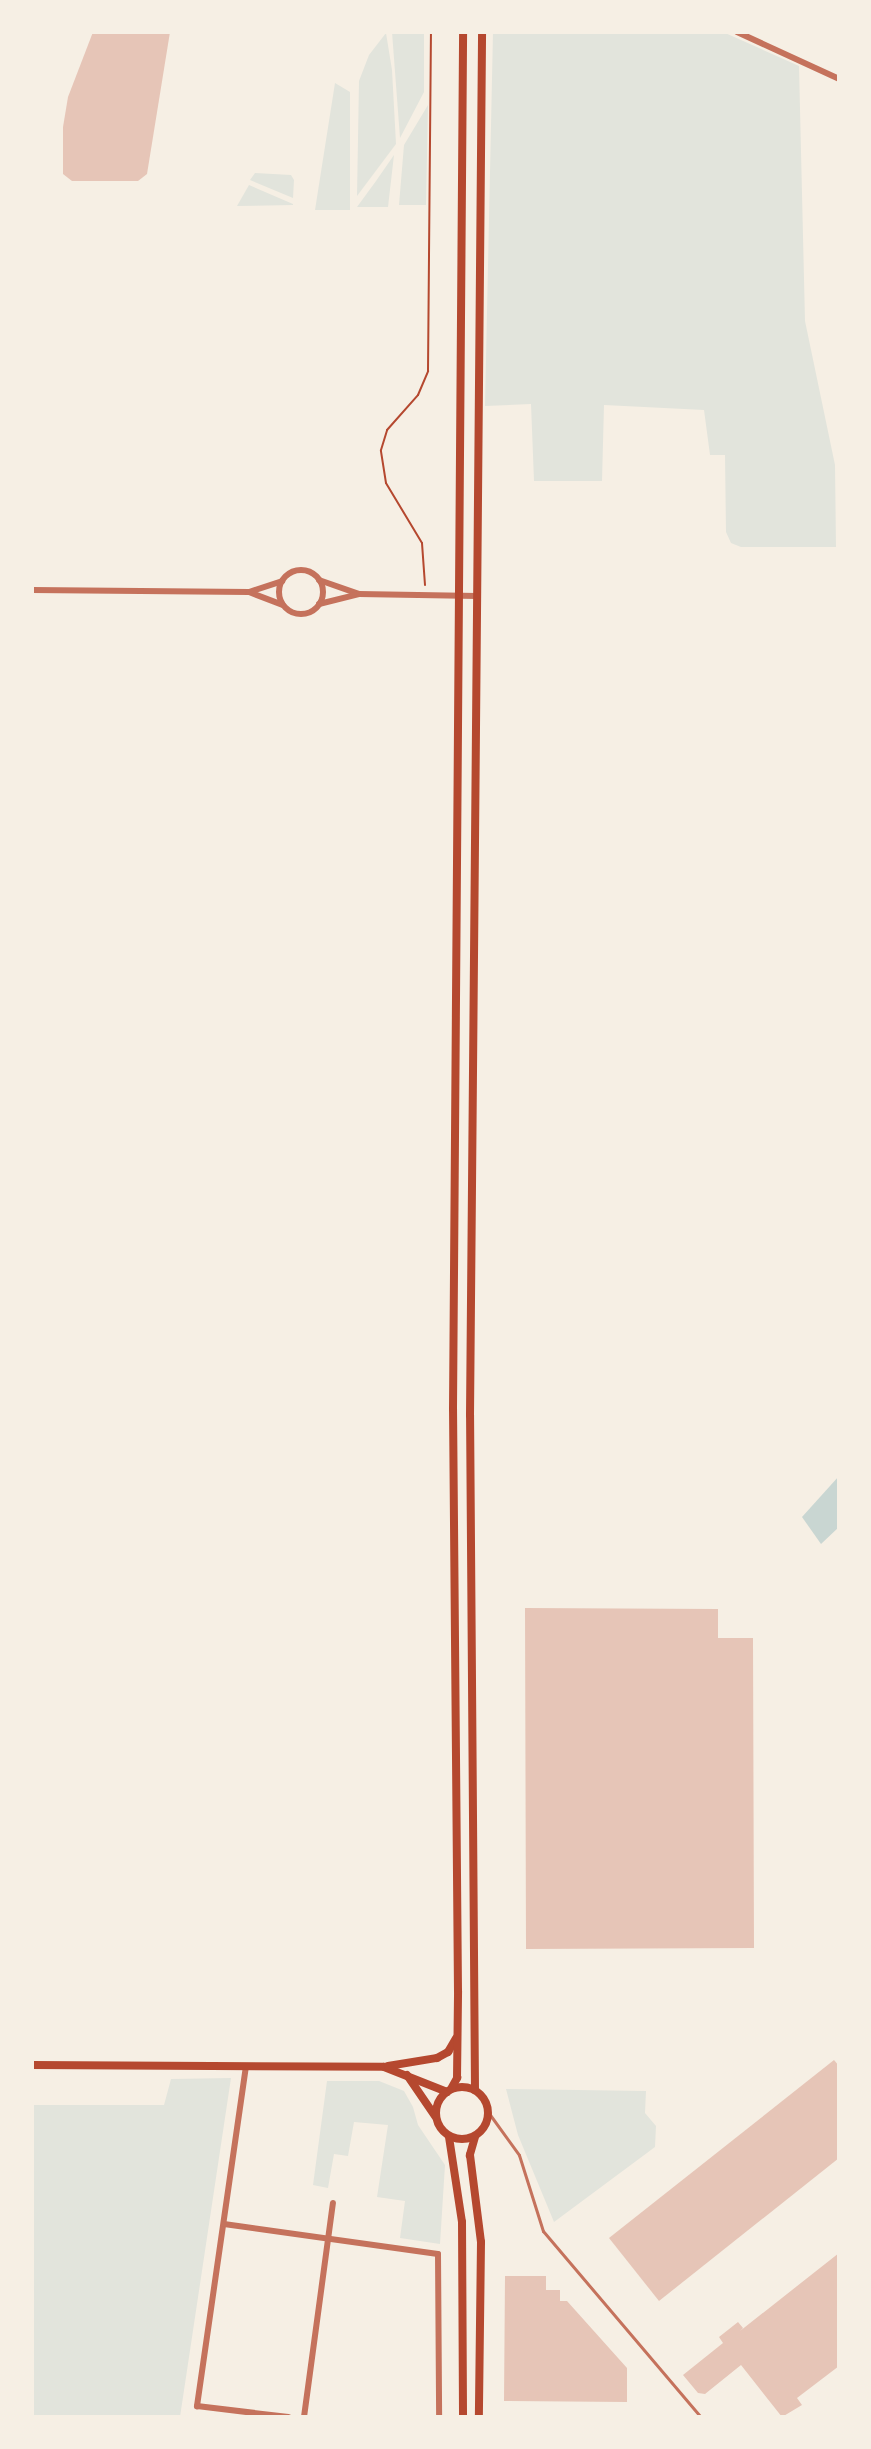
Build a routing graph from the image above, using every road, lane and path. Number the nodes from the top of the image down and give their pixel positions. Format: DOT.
graph roads {
  1 [pos="431,32"];
  2 [pos="463,32"];
  3 [pos="482,32"];
  4 [pos="737,32"];
  5 [pos="839,79"];
  6 [pos="319,580"];
  7 [pos="282,581"];
  8 [pos="32,590"];
  9 [pos="249,592"];
  10 [pos="359,594"];
  11 [pos="425,594"];
  12 [pos="462,595"];
  13 [pos="477,596"];
  14 [pos="319,604"];
  15 [pos="283,605"];
  16 [pos="458,2034"];
  17 [pos="32,2065"];
  18 [pos="246,2066"];
  19 [pos="384,2067"];
  20 [pos="406,2074"];
  21 [pos="449,2090"];
  22 [pos="475,2090"];
  23 [pos="488,2112"];
  24 [pos="435,2116"];
  25 [pos="449,2137"];
  26 [pos="475,2137"];
  27 [pos="333,2203"];
  28 [pos="224,2224"];
  29 [pos="329,2237"];
  30 [pos="288,2417"];
  31 [pos="304,2417"];
  32 [pos="439,2417"];
  33 [pos="463,2417"];
  34 [pos="479,2417"];
  35 [pos="701,2417"];
  1 -- 11 [label="path"];
  2 -- 12 [label="main road"];
  3 -- 13 [label="main road"];
  4 -- 5 [label="street"];
  6 -- 7 [label="street"];
  6 -- 10 [label="street"];
  6 -- 14 [label="street"];
  7 -- 9 [label="street"];
  7 -- 15 [label="street"];
  8 -- 9 [label="street"];
  9 -- 15 [label="street"];
  10 -- 11 [label="street"];
  10 -- 14 [label="street"];
  11 -- 12 [label="street"];
  12 -- 13 [label="street"];
  12 -- 16 [label="main road"];
  13 -- 22 [label="main road"];
  14 -- 15 [label="street"];
  16 -- 19 [label="main road"];
  16 -- 21 [label="main road"];
  17 -- 18 [label="main road"];
  18 -- 19 [label="main road"];
  18 -- 28 [label="street"];
  19 -- 20 [label="main road"];
  20 -- 21 [label="main road"];
  20 -- 24 [label="main road"];
  21 -- 22 [label="main road"];
  21 -- 24 [label="main road"];
  22 -- 23 [label="main road"];
  23 -- 26 [label="main road"];
  23 -- 35 [label="lane"];
  24 -- 25 [label="main road"];
  25 -- 26 [label="main road"];
  25 -- 33 [label="main road"];
  26 -- 34 [label="main road"];
  27 -- 29 [label="street"];
  28 -- 29 [label="street"];
  28 -- 30 [label="street"];
  29 -- 31 [label="street"];
  29 -- 32 [label="street"];
}
